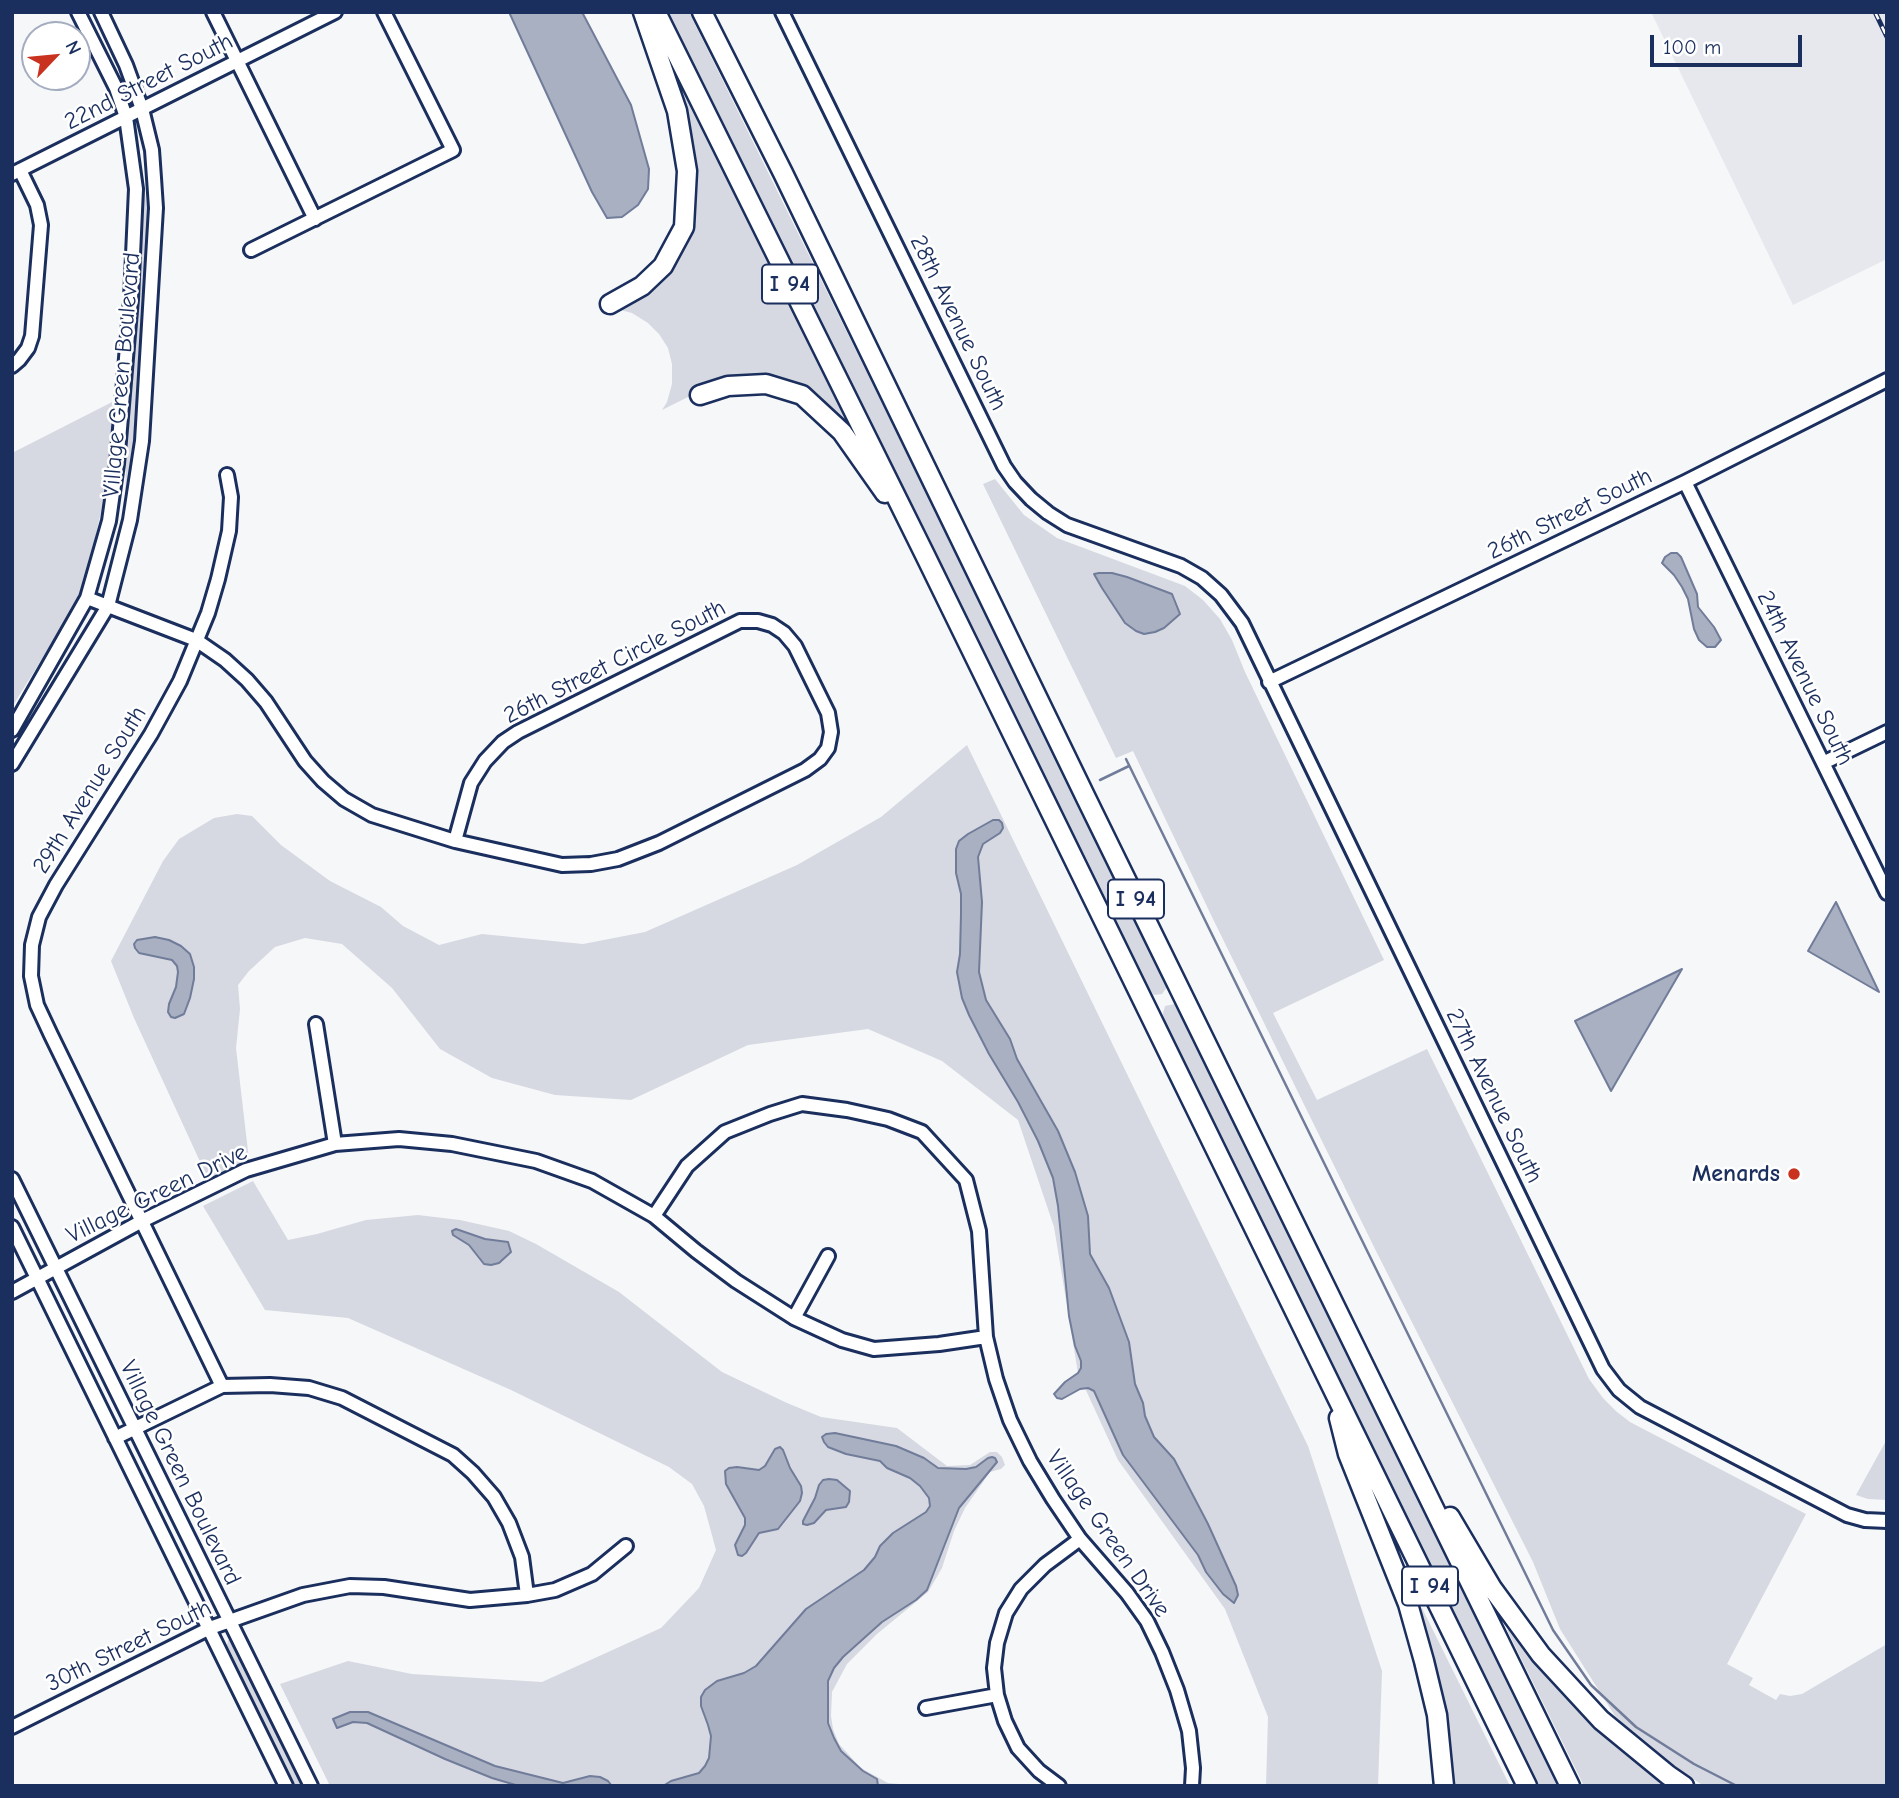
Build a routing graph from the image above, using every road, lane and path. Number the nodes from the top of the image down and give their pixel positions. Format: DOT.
graph roads {
  1 [pos="78,12"];
  2 [pos="101,12"];
  3 [pos="213,12"];
  4 [pos="335,12"];
  5 [pos="384,12"];
  6 [pos="643,12"];
  7 [pos="656,12"];
  8 [pos="702,12"];
  9 [pos="782,12"];
  10 [pos="237,61"];
  11 [pos="142,109"];
  12 [pos="126,117"];
  13 [pos="16,172"];
  14 [pos="315,219"];
  15 [pos="251,250"];
  16 [pos="610,304"];
  17 [pos="12,366"];
  18 [pos="1887,380"];
  19 [pos="700,395"];
  20 [pos="227,475"];
  21 [pos="1685,482"];
  22 [pos="925,555"];
  23 [pos="1181,566"];
  24 [pos="87,598"];
  25 [pos="108,606"];
  26 [pos="196,640"];
  27 [pos="1269,682"];
  28 [pos="12,730"];
  29 [pos="1887,732"];
  30 [pos="1823,763"];
  31 [pos="12,764"];
  32 [pos="455,841"];
  33 [pos="1887,893"];
  34 [pos="316,1024"];
  35 [pos="335,1144"];
  36 [pos="12,1179"];
  37 [pos="654,1216"];
  38 [pos="142,1221"];
  39 [pos="12,1227"];
  40 [pos="828,1256"];
  41 [pos="55,1268"];
  42 [pos="37,1278"];
  43 [pos="12,1292"];
  44 [pos="794,1318"];
  45 [pos="986,1337"];
  46 [pos="222,1386"];
  47 [pos="1332,1387"];
  48 [pos="1383,1404"];
  49 [pos="136,1428"];
  50 [pos="115,1438"];
  51 [pos="1887,1521"];
  52 [pos="1080,1539"];
  53 [pos="626,1546"];
  54 [pos="527,1595"];
  55 [pos="228,1620"];
  56 [pos="210,1628"];
  57 [pos="997,1695"];
  58 [pos="926,1708"];
  59 [pos="12,1727"];
  60 [pos="286,1786"];
  61 [pos="311,1786"];
  62 [pos="1059,1786"];
  63 [pos="1192,1786"];
  64 [pos="1444,1786"];
  65 [pos="1527,1786"];
  66 [pos="1570,1786"];
  67 [pos="1684,1786"];
  1 -- 12 [label="street, Village Green Boulevard"];
  2 -- 11 [label="street, Village Green Boulevard"];
  3 -- 10 [label="street"];
  4 -- 10 [label="street, 22nd Street South"];
  5 -- 14 [label="street"];
  6 -- 16 [label="highway"];
  7 -- 22 [label="highway, I 94"];
  8 -- 48 [label="highway, I 94"];
  9 -- 23 [label="street, 28th Avenue South"];
  10 -- 11 [label="street, 22nd Street South"];
  10 -- 14 [label="street"];
  11 -- 12 [label="street, 22nd Street South"];
  11 -- 25 [label="street, Village Green Boulevard"];
  12 -- 13 [label="street, 22nd Street South"];
  12 -- 24 [label="street, Village Green Boulevard"];
  13 -- 17 [label="street, 22nd Street South"];
  14 -- 15 [label="street"];
  18 -- 21 [label="street, 26th Street South"];
  19 -- 22 [label="highway"];
  20 -- 26 [label="street, 29th Avenue South"];
  21 -- 27 [label="street, 26th Street South"];
  21 -- 30 [label="street, 24th Avenue South"];
  22 -- 47 [label="highway, I 94"];
  23 -- 27 [label="street, 27th Avenue South"];
  24 -- 25 [label="street, 26th Street Circle South"];
  24 -- 28 [label="street, Village Green Boulevard"];
  25 -- 26 [label="street, 26th Street Circle South"];
  25 -- 31 [label="street, Village Green Boulevard"];
  26 -- 32 [label="street, 26th Street Circle South"];
  26 -- 38 [label="street, 29th Avenue South"];
  27 -- 51 [label="street, 27th Avenue South"];
  29 -- 30 [label="street"];
  30 -- 33 [label="street, 24th Avenue South"];
  32 -- 32 [label="street, 26th Street Circle South"];
  34 -- 35 [label="street"];
  35 -- 37 [label="street, Village Green Drive"];
  35 -- 38 [label="street, Village Green Drive"];
  36 -- 41 [label="street, Village Green Boulevard"];
  37 -- 44 [label="street, Village Green Drive"];
  37 -- 45 [label="street"];
  38 -- 41 [label="street, Village Green Drive"];
  38 -- 46 [label="street, 29th Avenue South"];
  39 -- 42 [label="street, Village Green Boulevard"];
  40 -- 44 [label="street"];
  41 -- 42 [label="street, Village Green Drive"];
  41 -- 49 [label="street, Village Green Boulevard"];
  42 -- 43 [label="street, Village Green Drive"];
  42 -- 50 [label="street, Village Green Boulevard"];
  44 -- 45 [label="street, Village Green Drive"];
  45 -- 52 [label="street, Village Green Drive"];
  46 -- 49 [label="street"];
  46 -- 54 [label="street"];
  47 -- 64 [label="highway"];
  47 -- 65 [label="highway, I 94"];
  48 -- 66 [label="highway, I 94"];
  48 -- 67 [label="highway"];
  49 -- 50 [label="street"];
  49 -- 55 [label="street, Village Green Boulevard"];
  50 -- 56 [label="street, Village Green Boulevard"];
  52 -- 57 [label="street"];
  52 -- 63 [label="street, Village Green Drive"];
  53 -- 54 [label="street, 30th Street South"];
  54 -- 55 [label="street, 30th Street South"];
  55 -- 56 [label="street, 30th Street South"];
  55 -- 61 [label="street, Village Green Boulevard"];
  56 -- 59 [label="street, 30th Street South"];
  56 -- 60 [label="street, Village Green Boulevard"];
  57 -- 58 [label="street"];
  57 -- 62 [label="street"];
}
